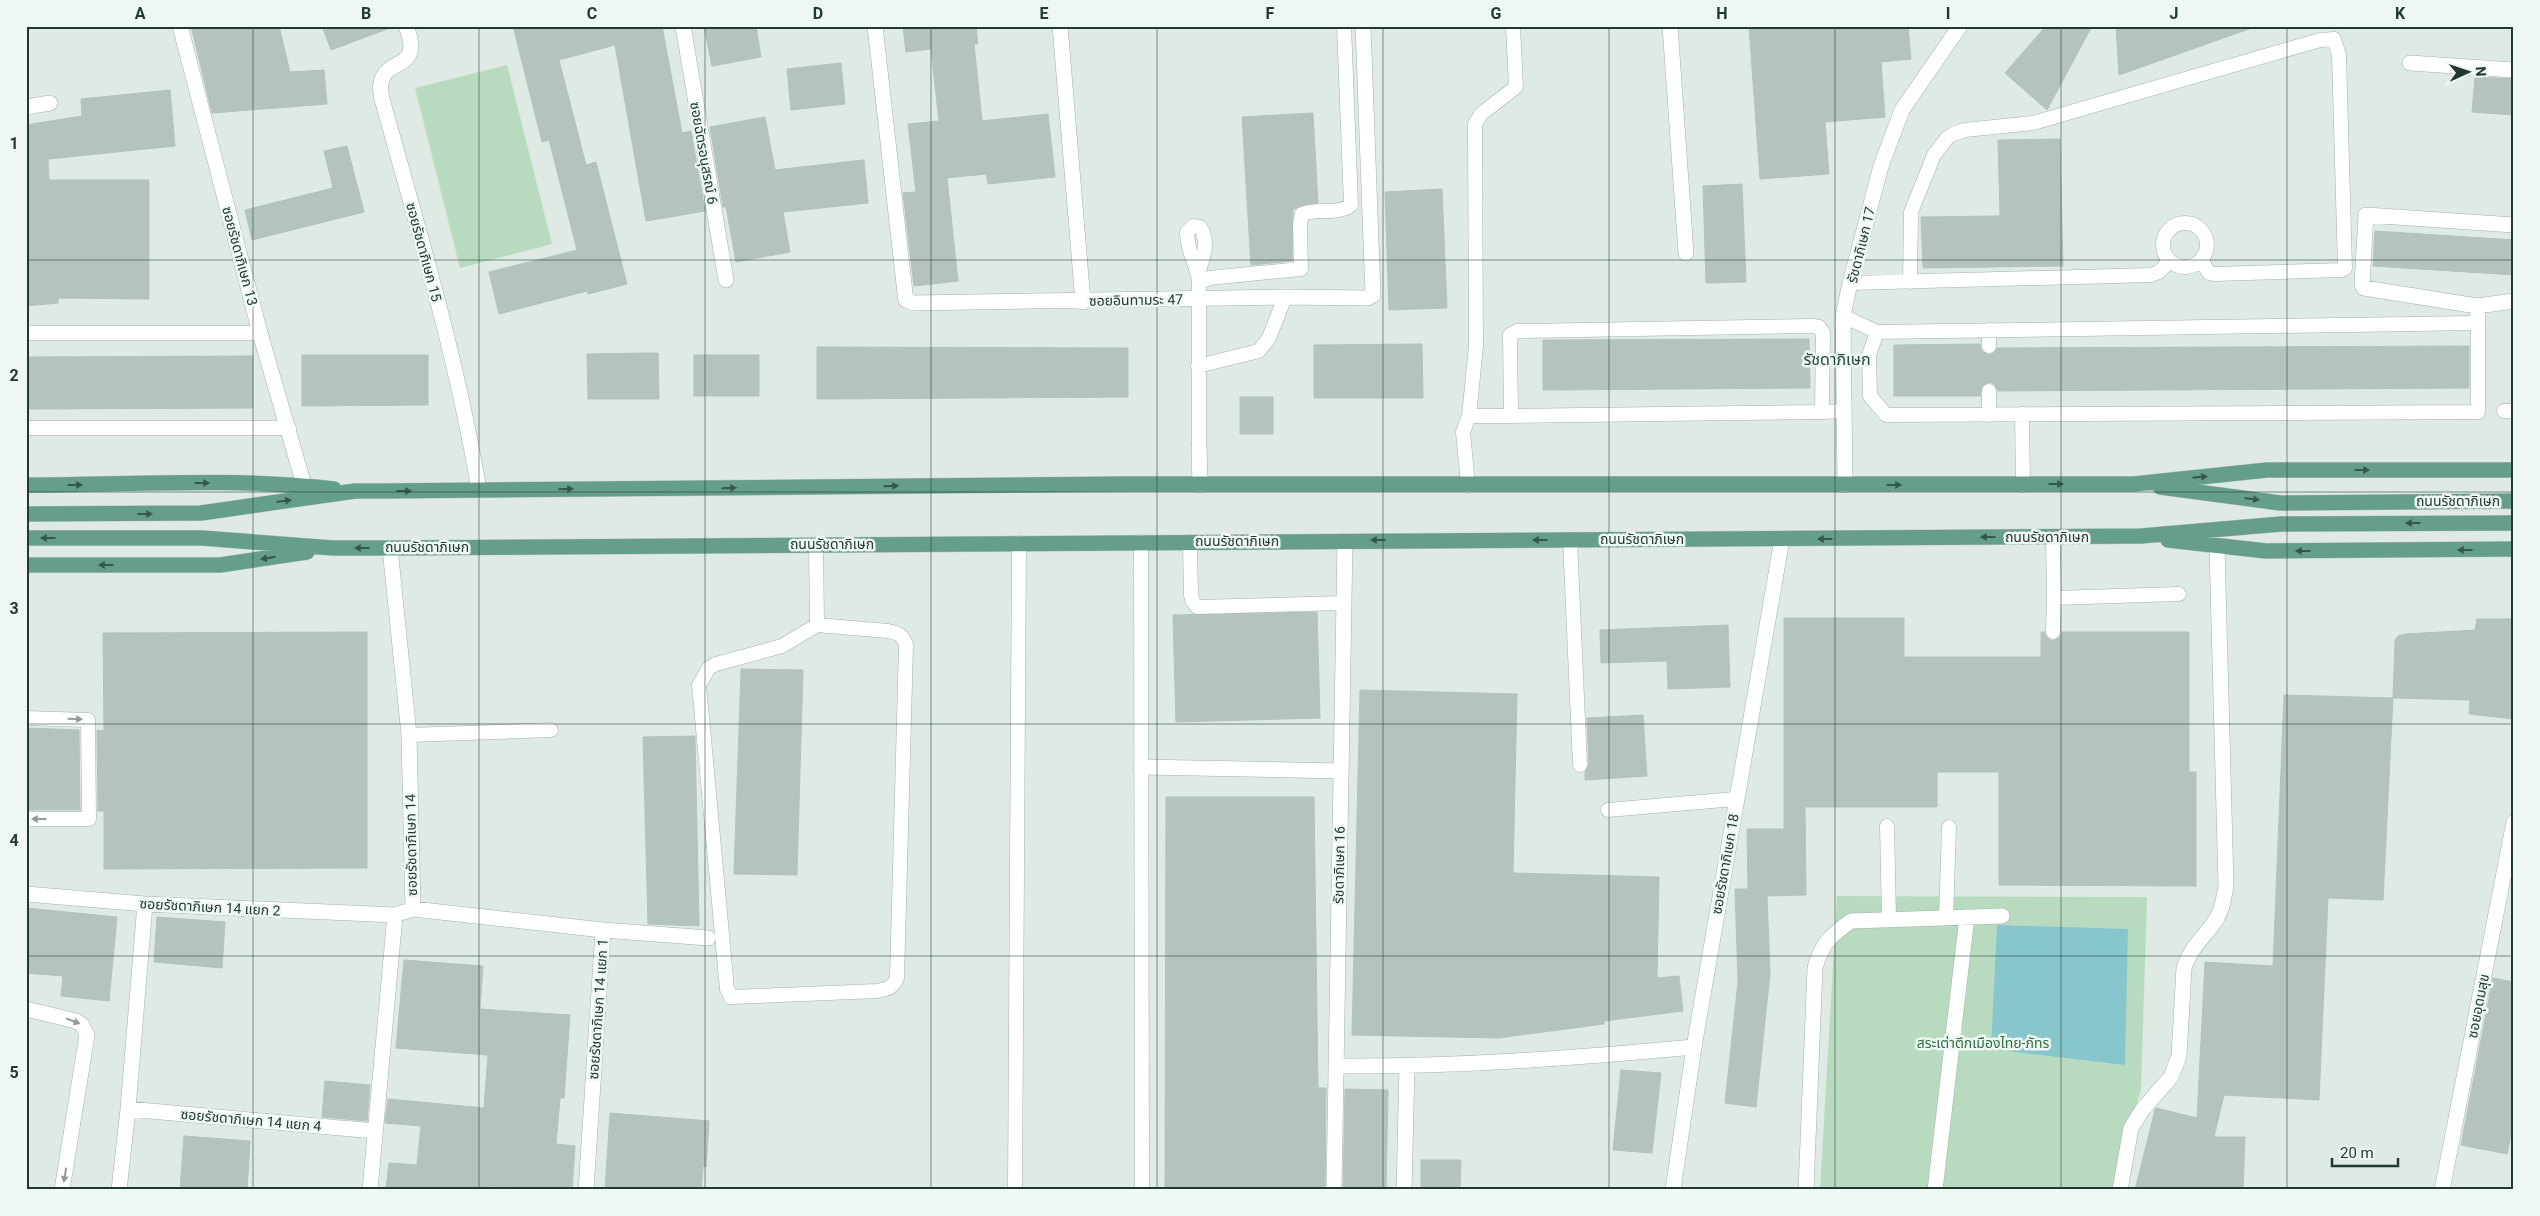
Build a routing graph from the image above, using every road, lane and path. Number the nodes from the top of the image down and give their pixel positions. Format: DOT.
graph roads {
  1 [pos="180,26"];
  2 [pos="406,26"];
  3 [pos="683,26"];
  4 [pos="875,26"];
  5 [pos="1060,26"];
  6 [pos="1344,26"];
  7 [pos="1363,26"];
  8 [pos="1513,26"];
  9 [pos="1670,26"];
  10 [pos="1960,26"];
  11 [pos="2410,63"];
  12 [pos="2514,70"];
  13 [pos="50,103"];
  14 [pos="26,107"];
  15 [pos="2514,224"];
  16 [pos="1686,253"];
  17 [pos="2202,260"];
  18 [pos="2169,261"];
  19 [pos="726,280"];
  20 [pos="1910,282"];
  21 [pos="1850,283"];
  22 [pos="1285,297"];
  23 [pos="1198,299"];
  24 [pos="2514,301"];
  25 [pos="1083,302"];
  26 [pos="2477,306"];
  27 [pos="1843,316"];
  28 [pos="2478,323"];
  29 [pos="1989,330"];
  30 [pos="1877,332"];
  31 [pos="260,333"];
  32 [pos="26,334"];
  33 [pos="1989,346"];
  34 [pos="1198,366"];
  35 [pos="1989,391"];
  36 [pos="1822,412"];
  37 [pos="1844,412"];
  38 [pos="2022,414"];
  39 [pos="1989,415"];
  40 [pos="1469,416"];
  41 [pos="1511,416"];
  42 [pos="26,428"];
  43 [pos="289,428"];
  44 [pos="1200,447"];
  45 [pos="2514,470"];
  46 [pos="2134,484"];
  47 [pos="26,485"];
  48 [pos="304,485"];
  49 [pos="1200,485"];
  50 [pos="1468,485"];
  51 [pos="1845,485"];
  52 [pos="2023,485"];
  53 [pos="479,490"];
  54 [pos="355,491"];
  55 [pos="2514,501"];
  56 [pos="26,514"];
  57 [pos="2514,523"];
  58 [pos="2142,536"];
  59 [pos="2053,537"];
  60 [pos="26,538"];
  61 [pos="1782,539"];
  62 [pos="1570,540"];
  63 [pos="1344,541"];
  64 [pos="1141,542"];
  65 [pos="1190,542"];
  66 [pos="1019,543"];
  67 [pos="816,544"];
  68 [pos="2217,547"];
  69 [pos="334,548"];
  70 [pos="390,548"];
  71 [pos="2514,550"];
  72 [pos="26,565"];
  73 [pos="2179,594"];
  74 [pos="2054,598"];
  75 [pos="1343,603"];
  76 [pos="817,625"];
  77 [pos="2053,632"];
  78 [pos="26,718"];
  79 [pos="551,730"];
  80 [pos="409,734"];
  81 [pos="1580,765"];
  82 [pos="1141,767"];
  83 [pos="1341,771"];
  84 [pos="1735,799"];
  85 [pos="1608,810"];
  86 [pos="26,819"];
  87 [pos="2514,822"];
  88 [pos="1886,826"];
  89 [pos="1949,827"];
  90 [pos="26,894"];
  91 [pos="145,904"];
  92 [pos="413,909"];
  93 [pos="395,915"];
  94 [pos="2002,916"];
  95 [pos="1967,917"];
  96 [pos="1889,918"];
  97 [pos="1946,918"];
  98 [pos="603,930"];
  99 [pos="708,938"];
  100 [pos="26,1009"];
  101 [pos="1694,1047"];
  102 [pos="1336,1066"];
  103 [pos="1407,1067"];
  104 [pos="128,1109"];
  105 [pos="374,1131"];
  106 [pos="62,1190"];
  107 [pos="119,1190"];
  108 [pos="370,1190"];
  109 [pos="586,1190"];
  110 [pos="1015,1190"];
  111 [pos="1142,1190"];
  112 [pos="1334,1190"];
  113 [pos="1404,1190"];
  114 [pos="1673,1190"];
  115 [pos="1806,1190"];
  116 [pos="1935,1190"];
  117 [pos="2120,1190"];
  118 [pos="2442,1190"];
  1 -- 31 [label="street, ซอยรัชดาภิเษก 13"];
  2 -- 53 [label="street, ซอยรัชดาภิเษก 15"];
  3 -- 19 [label="street, ซอยฉัตรอนุสรณ์ 6"];
  4 -- 25 [label="street, ซอยอินทามระ 47"];
  5 -- 25 [label="street"];
  6 -- 23 [label="lane"];
  7 -- 22 [label="street, ซอยอินทามระ 47"];
  8 -- 40 [label="lane"];
  9 -- 16 [label="street"];
  10 -- 21 [label="street, รัชดาภิเษก 17"];
  11 -- 12 [label="street"];
  13 -- 14 [label="street"];
  15 -- 26 [label="street"];
  17 -- 18 [label="lane"];
  17 -- 18 [label="lane"];
  17 -- 20 [label="lane"];
  18 -- 20 [label="lane"];
  20 -- 21 [label="lane"];
  21 -- 27 [label="street, รัชดาภิเษก 17"];
  22 -- 23 [label="street, ซอยอินทามระ 47"];
  22 -- 34 [label="lane"];
  23 -- 25 [label="street, ซอยอินทามระ 47"];
  23 -- 34 [label="lane"];
  24 -- 26 [label="street"];
  26 -- 28 [label="street"];
  27 -- 30 [label="lane"];
  27 -- 37 [label="street, รัชดาภิเษก 17"];
  28 -- 29 [label="lane"];
  28 -- 38 [label="lane"];
  29 -- 30 [label="lane"];
  29 -- 33 [label="lane"];
  30 -- 39 [label="lane"];
  31 -- 32 [label="lane"];
  31 -- 43 [label="street, ซอยรัชดาภิเษก 13"];
  34 -- 44 [label="lane"];
  35 -- 39 [label="lane"];
  36 -- 37 [label="lane"];
  36 -- 41 [label="lane"];
  36 -- 41 [label="lane"];
  37 -- 51 [label="street, รัชดาภิเษก 17"];
  38 -- 39 [label="lane"];
  38 -- 52 [label="lane"];
  40 -- 41 [label="lane"];
  40 -- 50 [label="lane"];
  42 -- 43 [label="lane"];
  43 -- 48 [label="street, ซอยรัชดาภิเษก 13"];
  44 -- 49 [label="street"];
  46 -- 45 [label="main road, ถนนรัชดาภิเษก, one-way"];
  52 -- 46 [label="main road, ถนนรัชดาภิเษก, one-way"];
  46 -- 55 [label="main road, ถนนรัชดาภิเษก, one-way"];
  47 -- 48 [label="main road, ถนนรัชดาภิเษก, one-way"];
  48 -- 54 [label="main road, ถนนรัชดาภิเษก"];
  49 -- 50 [label="main road, ถนนรัชดาภิเษก"];
  53 -- 49 [label="main road, ถนนรัชดาภิเษก, one-way"];
  50 -- 51 [label="main road, ถนนรัชดาภิเษก"];
  51 -- 52 [label="main road, ถนนรัชดาภิเษก, one-way"];
  54 -- 53 [label="main road, ถนนรัชดาภิเษก, one-way"];
  56 -- 54 [label="main road, ถนนรัชดาภิเษก, one-way"];
  57 -- 58 [label="main road, ถนนรัชดาภิเษก, one-way"];
  58 -- 59 [label="main road, ถนนรัชดาภิเษก"];
  58 -- 68 [label="main road, ถนนรัชดาภิเษก"];
  59 -- 61 [label="main road, ถนนรัชดาภิเษก, one-way"];
  59 -- 74 [label="lane"];
  69 -- 60 [label="main road, ถนนรัชดาภิเษก, one-way"];
  61 -- 62 [label="main road, ถนนรัชดาภิเษก"];
  61 -- 84 [label="street, ซอยรัชดาภิเษก 18"];
  62 -- 63 [label="main road, ถนนรัชดาภิเษก, one-way"];
  62 -- 81 [label="lane"];
  63 -- 65 [label="main road, ถนนรัชดาภิเษก"];
  63 -- 75 [label="street, รัชดาภิเษก 16"];
  64 -- 65 [label="main road, ถนนรัชดาภิเษก"];
  64 -- 66 [label="main road, ถนนรัชดาภิเษก"];
  64 -- 82 [label="lane"];
  65 -- 75 [label="lane"];
  66 -- 67 [label="main road, ถนนรัชดาภิเษก"];
  66 -- 110 [label="lane"];
  67 -- 70 [label="main road, ถนนรัชดาภิเษก"];
  67 -- 76 [label="lane"];
  71 -- 68 [label="main road, ถนนรัชดาภิเษก, one-way"];
  68 -- 117 [label="street"];
  70 -- 69 [label="main road, ถนนรัชดาภิเษก, one-way"];
  69 -- 72 [label="main road, ถนนรัชดาภิเษก, one-way"];
  70 -- 80 [label="street, ซอยรัชดาภิเษก 14"];
  73 -- 74 [label="lane"];
  74 -- 77 [label="lane"];
  75 -- 83 [label="street, รัชดาภิเษก 16"];
  76 -- 76 [label="lane"];
  78 -- 86 [label="lane, one-way"];
  79 -- 80 [label="lane"];
  80 -- 92 [label="street, ซอยรัชดาภิเษก 14"];
  82 -- 83 [label="street"];
  82 -- 111 [label="lane"];
  83 -- 102 [label="street, รัชดาภิเษก 16"];
  84 -- 85 [label="lane"];
  84 -- 101 [label="street, ซอยรัชดาภิเษก 18"];
  87 -- 118 [label="street, ซอยอุดมสุข"];
  88 -- 96 [label="lane"];
  89 -- 97 [label="lane"];
  90 -- 91 [label="street, ซอยรัชดาภิเษก 14 แยก 2"];
  91 -- 93 [label="street, ซอยรัชดาภิเษก 14 แยก 2"];
  91 -- 104 [label="street"];
  92 -- 93 [label="street, ซอยรัชดาภิเษก 14"];
  92 -- 98 [label="street, ซอยรัชดาภิเษก 14 แยก 1"];
  93 -- 105 [label="street"];
  94 -- 95 [label="street"];
  95 -- 97 [label="street"];
  95 -- 116 [label="street"];
  96 -- 97 [label="street"];
  96 -- 115 [label="street"];
  98 -- 99 [label="street"];
  98 -- 109 [label="street, ซอยรัชดาภิเษก 14 แยก 1"];
  100 -- 106 [label="street, one-way"];
  101 -- 103 [label="street"];
  101 -- 114 [label="street, ซอยรัชดาภิเษก 18"];
  102 -- 103 [label="street"];
  102 -- 112 [label="street, รัชดาภิเษก 16"];
  103 -- 113 [label="street"];
  104 -- 105 [label="street, ซอยรัชดาภิเษก 14 แยก 4"];
  104 -- 107 [label="street"];
  105 -- 108 [label="street"];
}
